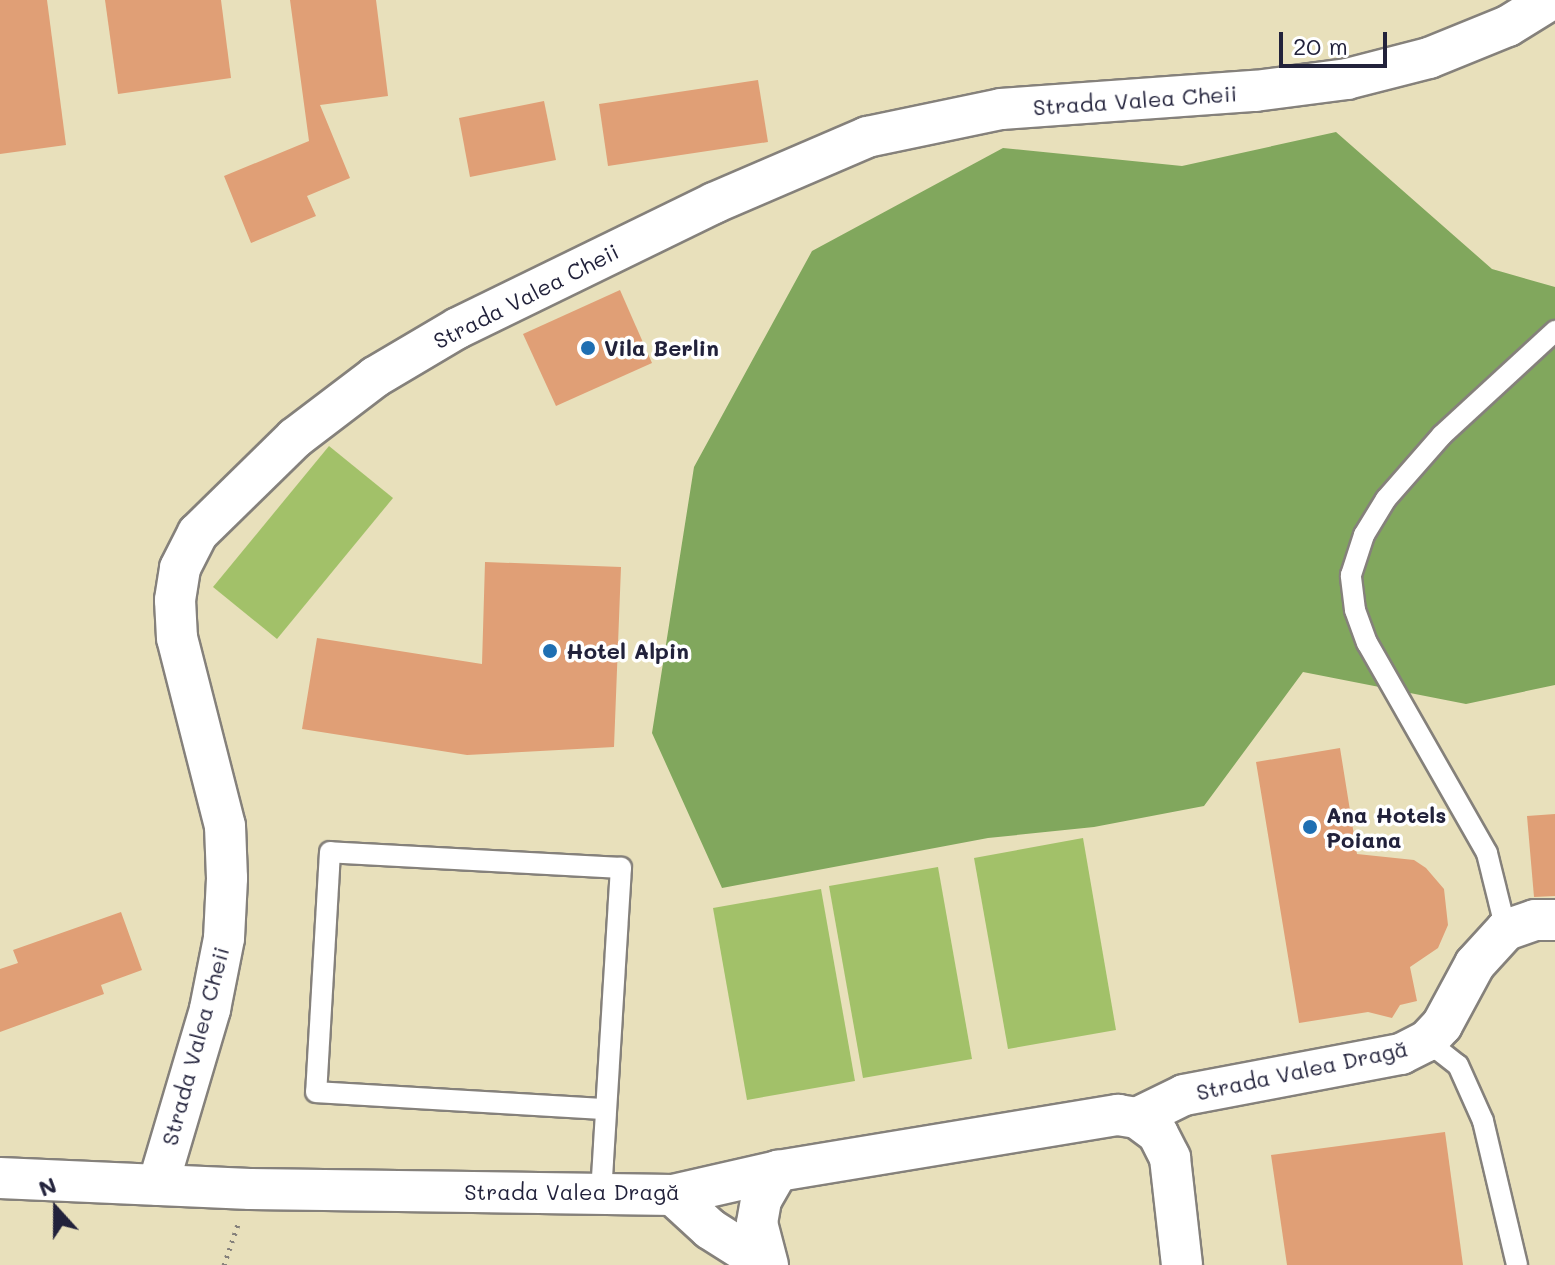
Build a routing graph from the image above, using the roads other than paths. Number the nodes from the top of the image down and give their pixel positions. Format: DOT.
graph roads {
  1 [pos="1550,0"];
  2 [pos="1555,331"];
  3 [pos="1555,920"];
  4 [pos="1506,930"];
  5 [pos="1427,1041"];
  6 [pos="606,1109"];
  7 [pos="1137,1118"];
  8 [pos="778,1171"];
  9 [pos="0,1178"];
  10 [pos="158,1185"];
  11 [pos="601,1194"];
  12 [pos="673,1195"];
  13 [pos="768,1265"];
  14 [pos="1182,1265"];
  15 [pos="1517,1265"];
  1 -- 10 [label="street, Strada Valea Cheii"];
  2 -- 4 [label="lane"];
  3 -- 4 [label="street"];
  4 -- 5 [label="street, Strada Valea Dragă"];
  5 -- 7 [label="street, Strada Valea Dragă"];
  5 -- 15 [label="lane"];
  6 -- 6 [label="lane"];
  6 -- 11 [label="lane"];
  7 -- 8 [label="street, Strada Valea Dragă"];
  7 -- 14 [label="street"];
  8 -- 12 [label="street, Strada Valea Dragă"];
  8 -- 13 [label="street"];
  9 -- 10 [label="street, Strada Valea Dragă"];
  10 -- 11 [label="street, Strada Valea Dragă"];
  11 -- 12 [label="street, Strada Valea Dragă"];
  12 -- 13 [label="street"];
}
